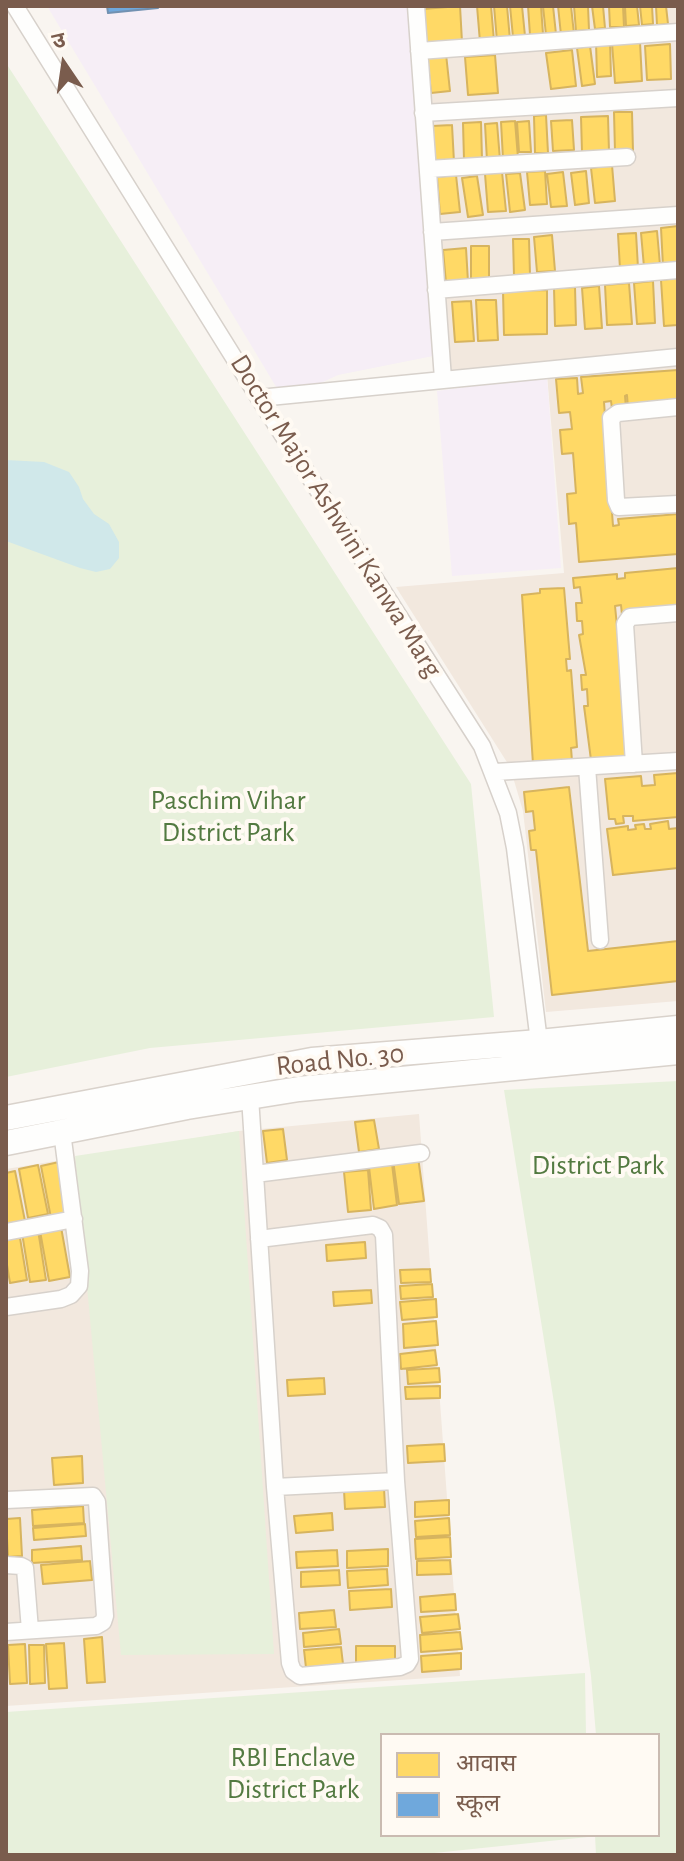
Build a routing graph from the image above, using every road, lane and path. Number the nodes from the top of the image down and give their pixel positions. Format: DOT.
graph roads {
  1 [pos="15,6"];
  2 [pos="416,6"];
  3 [pos="678,32"];
  4 [pos="419,51"];
  5 [pos="678,98"];
  6 [pos="423,113"];
  7 [pos="627,157"];
  8 [pos="428,169"];
  9 [pos="678,215"];
  10 [pos="432,232"];
  11 [pos="678,270"];
  12 [pos="436,290"];
  13 [pos="678,357"];
  14 [pos="443,379"];
  15 [pos="259,398"];
  16 [pos="678,407"];
  17 [pos="678,504"];
  18 [pos="678,613"];
  19 [pos="678,761"];
  20 [pos="634,764"];
  21 [pos="587,767"];
  22 [pos="495,772"];
  23 [pos="600,940"];
  24 [pos="678,1028"];
  25 [pos="539,1042"];
  26 [pos="678,1052"];
  27 [pos="542,1067"];
  28 [pos="250,1097"];
  29 [pos="6,1118"];
  30 [pos="62,1132"];
  31 [pos="6,1143"];
  32 [pos="421,1153"];
  33 [pos="255,1174"];
  34 [pos="74,1219"];
  35 [pos="6,1232"];
  36 [pos="259,1239"];
  37 [pos="6,1307"];
  38 [pos="396,1481"];
  39 [pos="275,1487"];
  40 [pos="6,1500"];
  41 [pos="6,1565"];
  42 [pos="30,1630"];
  43 [pos="6,1632"];
  1 -- 15 [label="street, Doctor Major Ashwini Kanwa Marg"];
  2 -- 4 [label="street"];
  3 -- 4 [label="street"];
  4 -- 6 [label="street"];
  5 -- 6 [label="street"];
  6 -- 8 [label="street"];
  7 -- 8 [label="street"];
  8 -- 10 [label="street"];
  9 -- 10 [label="street"];
  10 -- 12 [label="street"];
  11 -- 12 [label="street"];
  12 -- 14 [label="street"];
  13 -- 14 [label="street"];
  14 -- 15 [label="street"];
  15 -- 22 [label="street, Doctor Major Ashwini Kanwa Marg"];
  16 -- 17 [label="street"];
  18 -- 20 [label="street"];
  19 -- 20 [label="street"];
  20 -- 21 [label="street"];
  21 -- 22 [label="street"];
  21 -- 23 [label="street"];
  22 -- 25 [label="street, Doctor Major Ashwini Kanwa Marg"];
  24 -- 25 [label="street, Road No. 30"];
  25 -- 27 [label="street, Doctor Major Ashwini Kanwa Marg"];
  25 -- 29 [label="street, Road No. 30"];
  26 -- 27 [label="street, Road No. 30"];
  27 -- 28 [label="street, Road No. 30"];
  28 -- 30 [label="street, Road No. 30"];
  28 -- 33 [label="street"];
  30 -- 31 [label="street, Road No. 30"];
  30 -- 34 [label="street"];
  32 -- 33 [label="street"];
  33 -- 36 [label="street"];
  34 -- 35 [label="street"];
  34 -- 37 [label="street"];
  36 -- 38 [label="street"];
  36 -- 39 [label="street"];
  38 -- 39 [label="street"];
  38 -- 39 [label="street"];
  40 -- 42 [label="street"];
  41 -- 42 [label="street"];
  42 -- 43 [label="street"];
}
